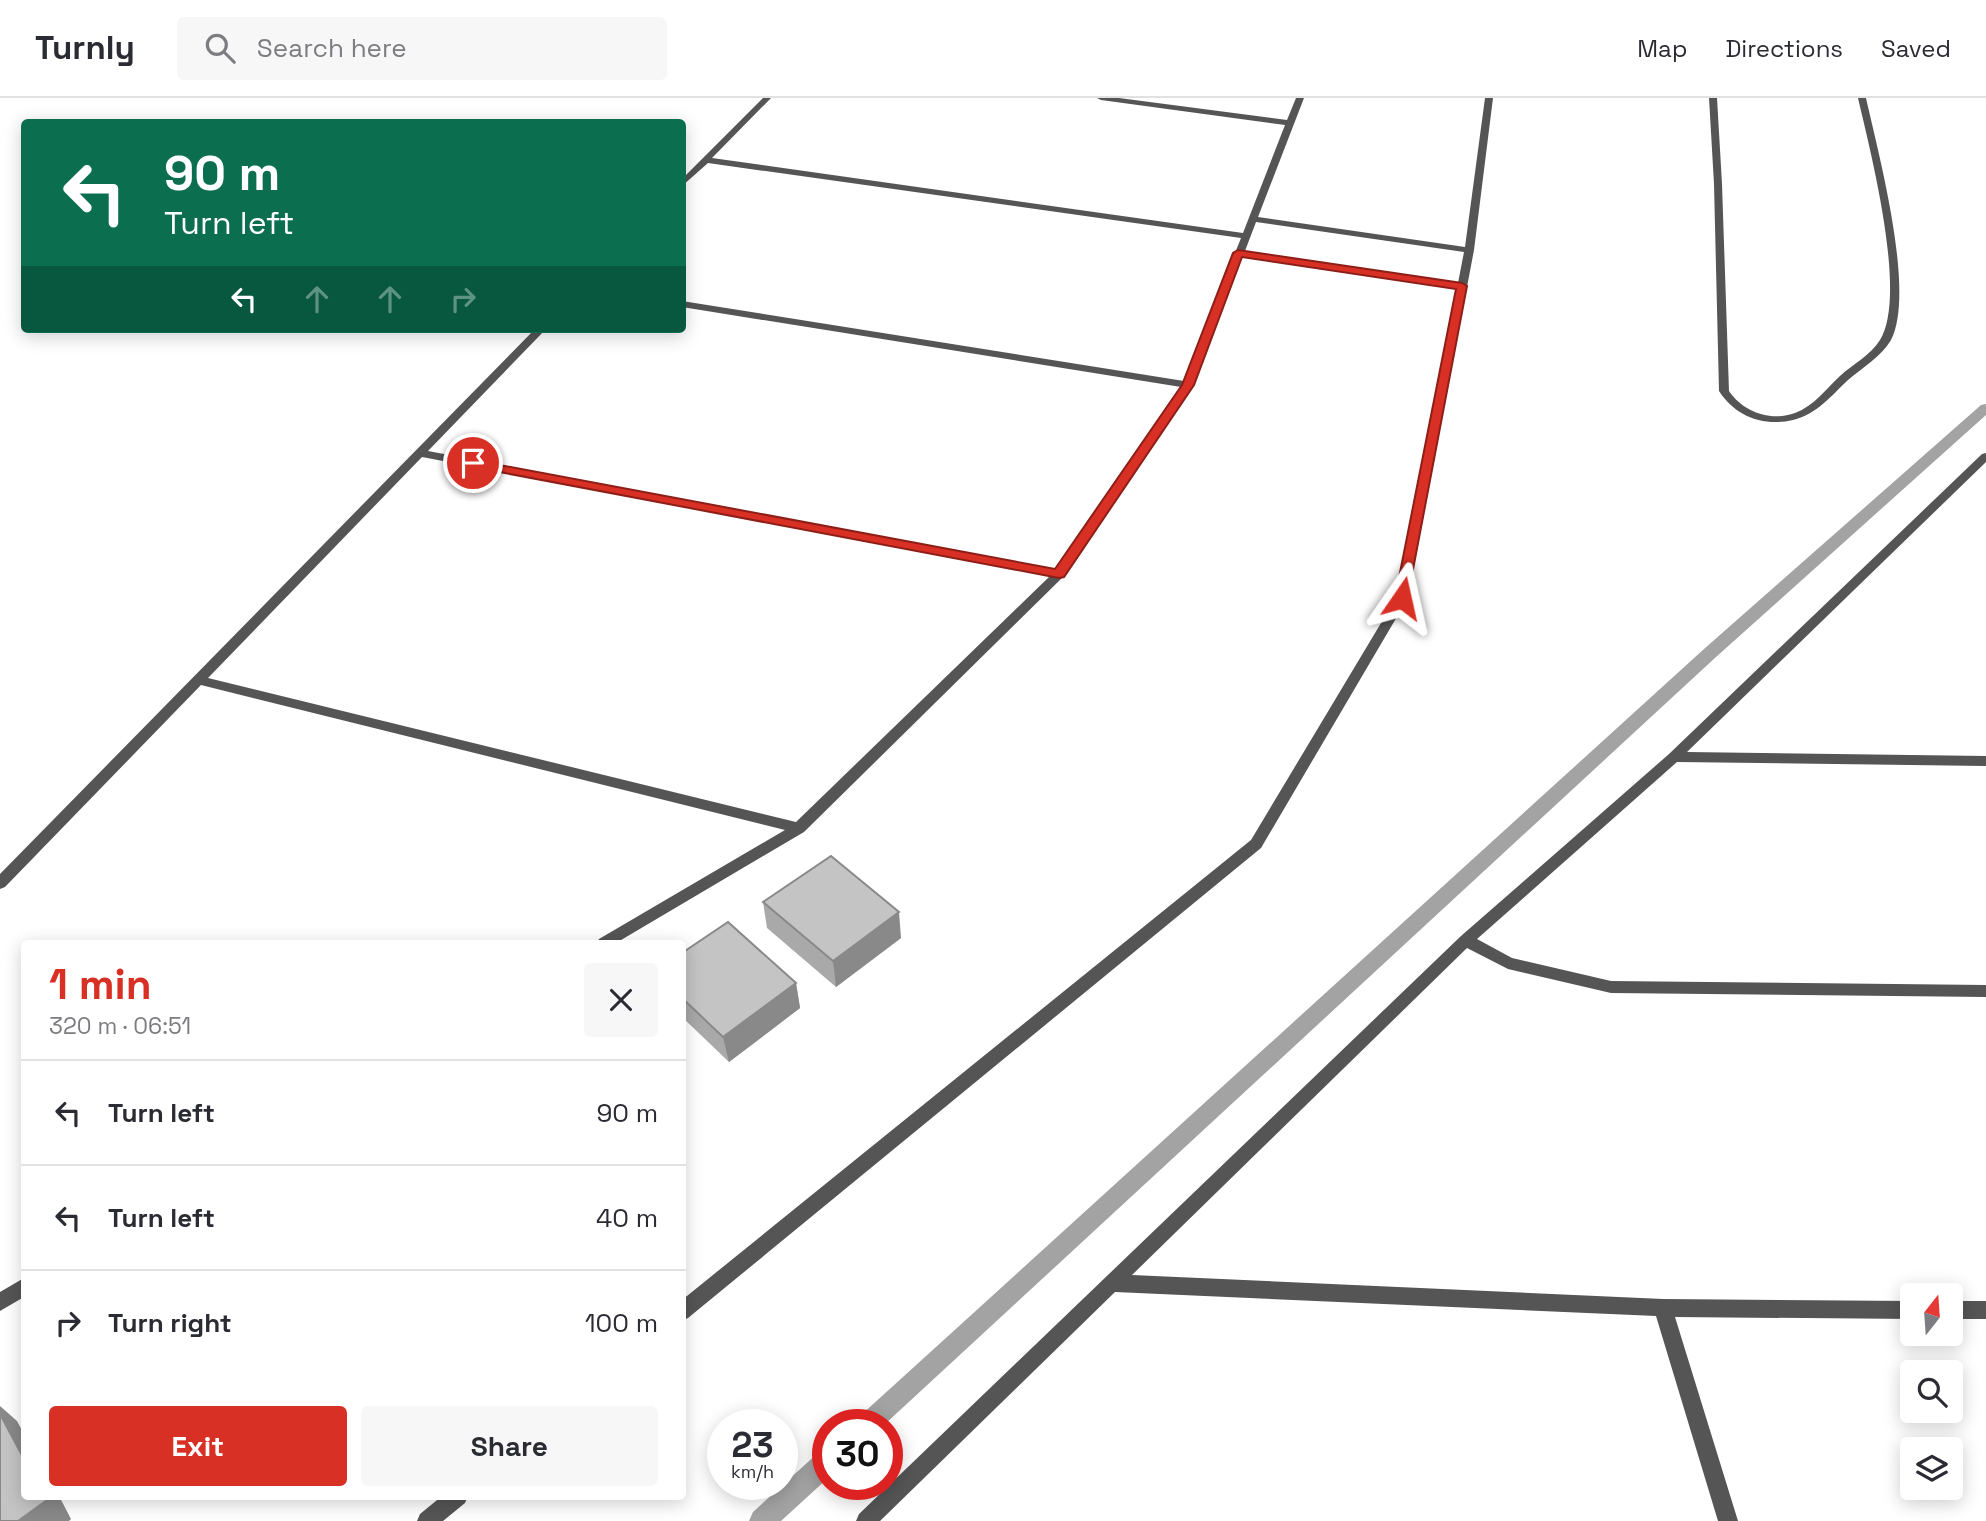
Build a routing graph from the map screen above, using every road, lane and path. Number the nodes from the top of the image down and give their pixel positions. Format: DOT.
graph roads {
  1 [pos="767,98"];
  2 [pos="1101,98"];
  3 [pos="1300,98"];
  4 [pos="1489,98"];
  5 [pos="1713,98"];
  6 [pos="1862,98"];
  7 [pos="1290,123"];
  8 [pos="706,160"];
  9 [pos="686,180"];
  10 [pos="1251,219"];
  11 [pos="1245,236"];
  12 [pos="1469,250"];
  13 [pos="1238,253"];
  14 [pos="1462,286"];
  15 [pos="686,305"];
  16 [pos="537,333"];
  17 [pos="1188,385"];
  18 [pos="419,453"];
  19 [pos="1986,456"];
  20 [pos="1059,574"];
  21 [pos="197,680"];
  22 [pos="1674,757"];
  23 [pos="1986,761"];
  24 [pos="799,828"];
  25 [pos="0,883"];
  26 [pos="609,940"];
  27 [pos="1466,940"];
  28 [pos="1986,991"];
  29 [pos="1112,1283"];
  30 [pos="21,1289"];
  31 [pos="0,1302"];
  32 [pos="1663,1308"];
  33 [pos="686,1309"];
  34 [pos="1900,1310"];
  35 [pos="1964,1310"];
  36 [pos="1986,1310"];
  37 [pos="452,1500"];
  38 [pos="427,1521"];
  39 [pos="866,1521"];
  40 [pos="1728,1521"];
  1 -- 8 [label="street"];
  2 -- 7 [label="street"];
  3 -- 7 [label="street"];
  4 -- 12 [label="street"];
  5 -- 6 [label="street"];
  7 -- 10 [label="street"];
  8 -- 9 [label="street"];
  8 -- 11 [label="street"];
  10 -- 11 [label="street"];
  10 -- 12 [label="street"];
  11 -- 13 [label="street"];
  12 -- 14 [label="street"];
  13 -- 14 [label="street"];
  13 -- 17 [label="street"];
  14 -- 33 [label="street"];
  15 -- 17 [label="street"];
  16 -- 18 [label="street"];
  17 -- 20 [label="street"];
  18 -- 20 [label="street"];
  18 -- 21 [label="street"];
  19 -- 22 [label="street"];
  20 -- 24 [label="street"];
  21 -- 24 [label="street"];
  21 -- 25 [label="street"];
  22 -- 23 [label="street"];
  22 -- 27 [label="street"];
  24 -- 26 [label="street"];
  27 -- 28 [label="street"];
  27 -- 29 [label="street"];
  29 -- 32 [label="street"];
  29 -- 39 [label="street"];
  30 -- 31 [label="street"];
  32 -- 34 [label="street"];
  32 -- 40 [label="street"];
  35 -- 36 [label="street"];
  37 -- 38 [label="street"];
}
